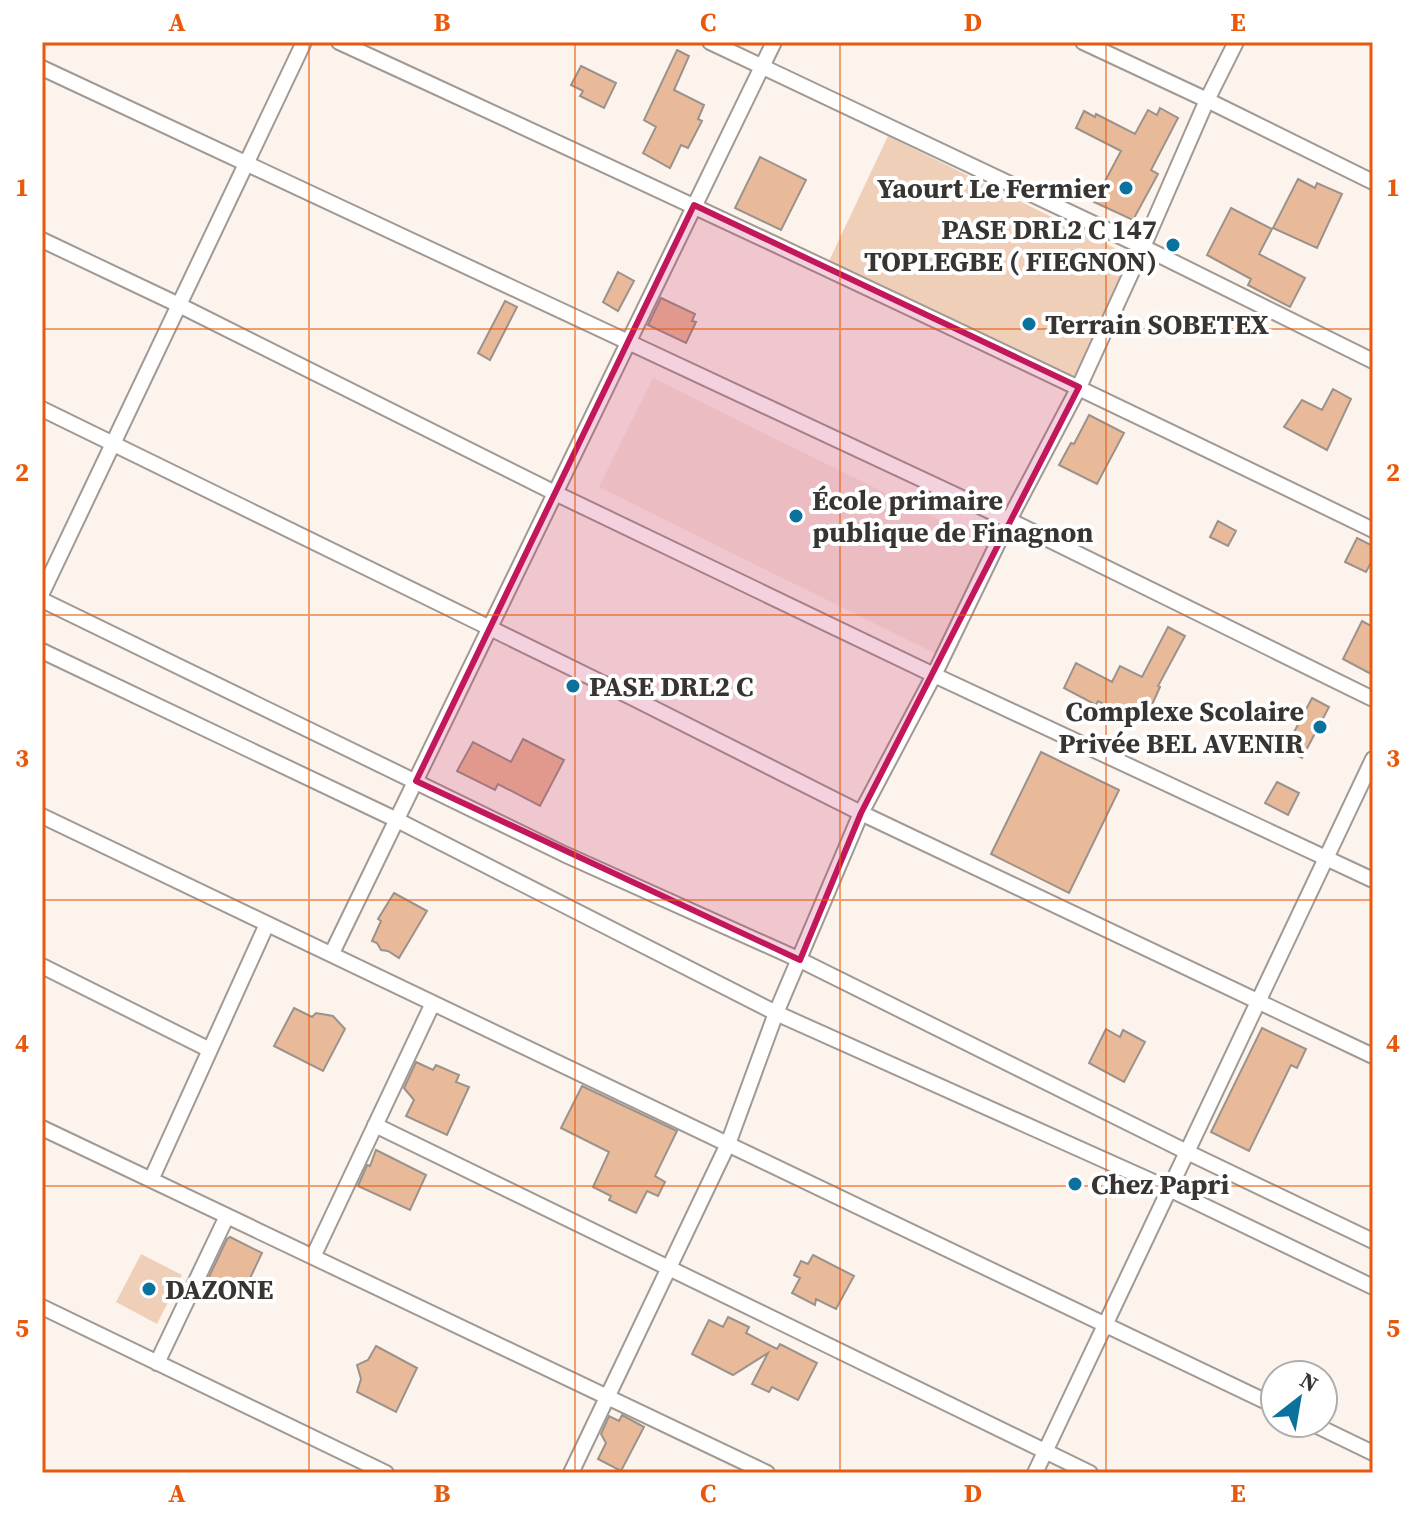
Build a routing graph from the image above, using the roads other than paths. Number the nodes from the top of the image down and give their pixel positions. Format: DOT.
graph roads {
  1 [pos="304,42"];
  2 [pos="339,42"];
  3 [pos="710,42"];
  4 [pos="774,42"];
  5 [pos="1083,42"];
  6 [pos="1236,42"];
  7 [pos="762,66"];
  8 [pos="42,68"];
  9 [pos="1207,100"];
  10 [pos="245,164"];
  11 [pos="1373,182"];
  12 [pos="694,205"];
  13 [pos="42,240"];
  14 [pos="1143,247"];
  15 [pos="179,305"];
  16 [pos="628,342"];
  17 [pos="1373,361"];
  18 [pos="1079,387"];
  19 [pos="42,409"];
  20 [pos="112,443"];
  21 [pos="555,493"];
  22 [pos="1009,520"];
  23 [pos="1373,530"];
  24 [pos="42,593"];
  25 [pos="42,600"];
  26 [pos="490,628"];
  27 [pos="42,651"];
  28 [pos="934,675"];
  29 [pos="1373,699"];
  30 [pos="1373,759"];
  31 [pos="416,781"];
  32 [pos="861,813"];
  33 [pos="42,816"];
  34 [pos="397,820"];
  35 [pos="1326,857"];
  36 [pos="1373,880"];
  37 [pos="267,924"];
  38 [pos="332,953"];
  39 [pos="800,960"];
  40 [pos="42,966"];
  41 [pos="1259,1001"];
  42 [pos="433,1003"];
  43 [pos="776,1013"];
  44 [pos="210,1050"];
  45 [pos="1373,1056"];
  46 [pos="375,1125"];
  47 [pos="42,1128"];
  48 [pos="728,1144"];
  49 [pos="1187,1152"];
  50 [pos="151,1180"];
  51 [pos="1169,1189"];
  52 [pos="227,1216"];
  53 [pos="1373,1241"];
  54 [pos="313,1257"];
  55 [pos="668,1268"];
  56 [pos="1373,1287"];
  57 [pos="42,1307"];
  58 [pos="1105,1325"];
  59 [pos="157,1363"];
  60 [pos="607,1397"];
  61 [pos="1259,1398"];
  62 [pos="1339,1437"];
  63 [pos="1045,1451"];
  64 [pos="1373,1453"];
  65 [pos="386,1473"];
  66 [pos="571,1473"];
  67 [pos="767,1473"];
  68 [pos="1035,1473"];
  69 [pos="1090,1473"];
  1 -- 10 [label="street"];
  2 -- 12 [label="street"];
  3 -- 7 [label="street"];
  4 -- 7 [label="street"];
  5 -- 9 [label="street"];
  6 -- 9 [label="street"];
  7 -- 12 [label="street"];
  7 -- 14 [label="street"];
  8 -- 10 [label="street"];
  9 -- 11 [label="street"];
  9 -- 14 [label="street"];
  10 -- 15 [label="street"];
  10 -- 16 [label="street"];
  12 -- 16 [label="street"];
  12 -- 18 [label="street"];
  13 -- 15 [label="street"];
  14 -- 17 [label="street"];
  14 -- 18 [label="street"];
  15 -- 20 [label="street"];
  15 -- 21 [label="street"];
  16 -- 21 [label="street"];
  16 -- 22 [label="street"];
  18 -- 22 [label="street"];
  18 -- 23 [label="street"];
  19 -- 20 [label="street"];
  20 -- 24 [label="street"];
  20 -- 26 [label="street"];
  21 -- 26 [label="street"];
  21 -- 28 [label="street"];
  22 -- 28 [label="street"];
  22 -- 29 [label="street"];
  25 -- 31 [label="street"];
  26 -- 31 [label="street"];
  26 -- 32 [label="street"];
  27 -- 34 [label="street"];
  28 -- 32 [label="street"];
  28 -- 35 [label="street"];
  30 -- 35 [label="street"];
  31 -- 34 [label="street"];
  31 -- 39 [label="street"];
  32 -- 39 [label="street"];
  32 -- 41 [label="street"];
  33 -- 37 [label="street"];
  34 -- 38 [label="street"];
  34 -- 43 [label="street"];
  35 -- 36 [label="street"];
  35 -- 41 [label="street"];
  37 -- 38 [label="street"];
  37 -- 44 [label="street"];
  38 -- 42 [label="street"];
  39 -- 43 [label="street"];
  39 -- 49 [label="street"];
  40 -- 44 [label="street"];
  41 -- 45 [label="street"];
  41 -- 49 [label="street"];
  42 -- 46 [label="street"];
  42 -- 48 [label="street"];
  43 -- 48 [label="street"];
  43 -- 51 [label="street"];
  44 -- 50 [label="street"];
  46 -- 54 [label="street"];
  46 -- 55 [label="street"];
  47 -- 50 [label="street"];
  48 -- 55 [label="street"];
  48 -- 58 [label="street"];
  49 -- 51 [label="street"];
  49 -- 53 [label="street"];
  50 -- 52 [label="street"];
  51 -- 56 [label="street"];
  51 -- 58 [label="street"];
  52 -- 54 [label="street"];
  52 -- 59 [label="street"];
  54 -- 60 [label="street"];
  55 -- 60 [label="street"];
  55 -- 63 [label="street"];
  57 -- 59 [label="street"];
  58 -- 61 [label="street"];
  58 -- 63 [label="street"];
  59 -- 65 [label="street"];
  60 -- 66 [label="street"];
  60 -- 67 [label="street"];
  62 -- 64 [label="street"];
  63 -- 68 [label="street"];
  63 -- 69 [label="street"];
}
